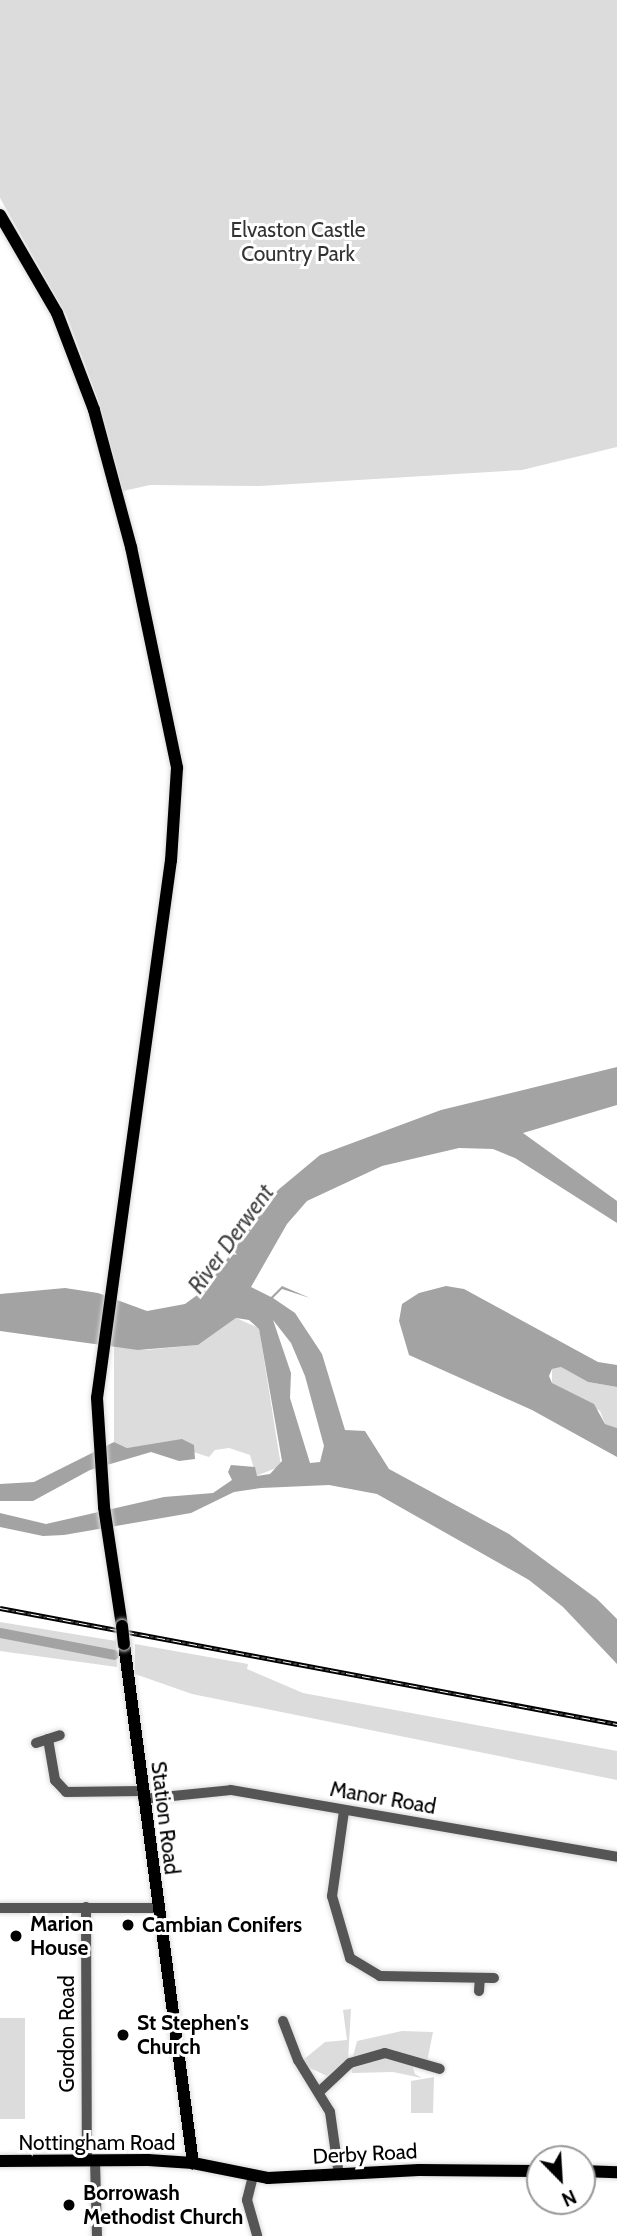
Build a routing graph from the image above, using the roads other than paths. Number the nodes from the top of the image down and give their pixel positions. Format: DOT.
graph roads {
  1 [pos="0,215"];
  2 [pos="60,1735"];
  3 [pos="48,1739"];
  4 [pos="36,1743"];
  5 [pos="142,1795"];
  6 [pos="344,1811"];
  7 [pos="617,1857"];
  8 [pos="86,1907"];
  9 [pos="0,1908"];
  10 [pos="157,1908"];
  11 [pos="480,1978"];
  12 [pos="494,1978"];
  13 [pos="479,1991"];
  14 [pos="283,2021"];
  15 [pos="440,2069"];
  16 [pos="320,2092"];
  17 [pos="91,2160"];
  18 [pos="0,2161"];
  19 [pos="193,2163"];
  20 [pos="526,2171"];
  21 [pos="596,2171"];
  22 [pos="617,2172"];
  23 [pos="339,2175"];
  24 [pos="253,2176"];
  25 [pos="97,2236"];
  26 [pos="257,2236"];
  1 -- 5 [label="main road, Station Road, bridge"];
  2 -- 3 [label="street"];
  3 -- 4 [label="street"];
  3 -- 5 [label="street, Manor Road"];
  5 -- 6 [label="street, Manor Road"];
  5 -- 10 [label="main road, Station Road"];
  6 -- 7 [label="street, Manor Road"];
  6 -- 11 [label="street"];
  8 -- 9 [label="street"];
  8 -- 10 [label="street"];
  8 -- 17 [label="street, Gordon Road"];
  10 -- 19 [label="main road, Station Road"];
  11 -- 12 [label="street"];
  11 -- 13 [label="street"];
  14 -- 16 [label="street"];
  15 -- 16 [label="street"];
  16 -- 23 [label="street"];
  17 -- 18 [label="main road, Nottingham Road"];
  17 -- 19 [label="main road, Nottingham Road"];
  17 -- 25 [label="street, Gordon Road"];
  19 -- 24 [label="main road, Derby Road"];
  20 -- 23 [label="main road, Derby Road"];
  21 -- 22 [label="main road"];
  23 -- 24 [label="main road, Derby Road"];
  24 -- 26 [label="street"];
}
